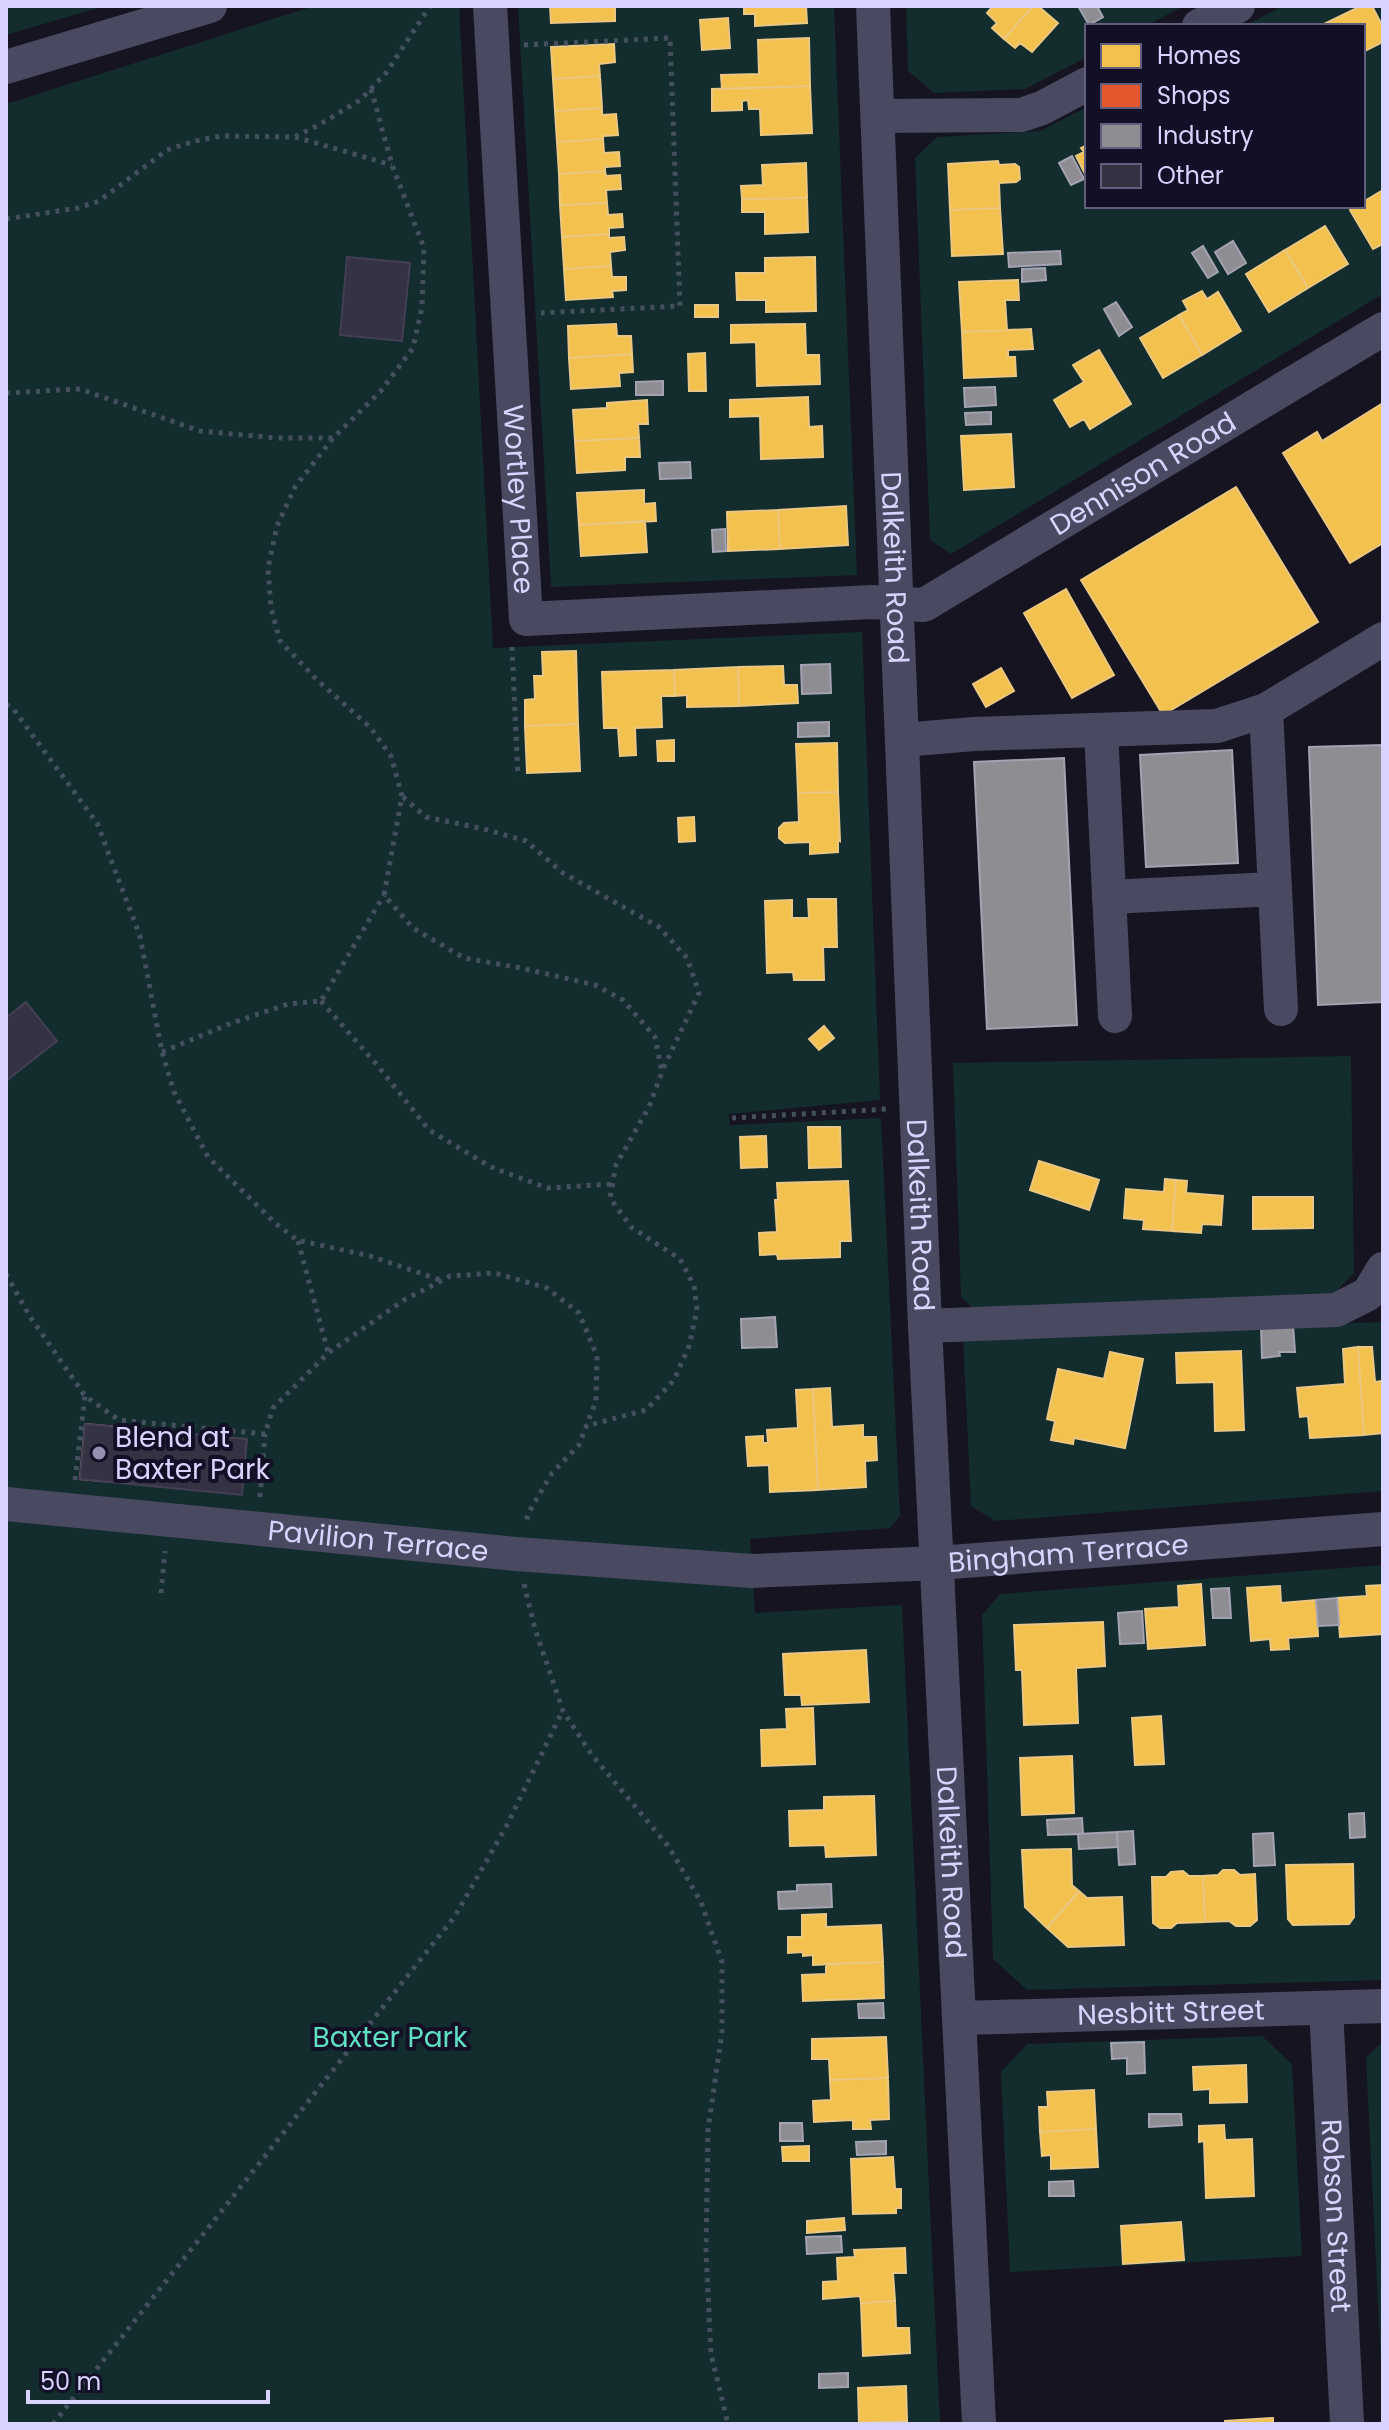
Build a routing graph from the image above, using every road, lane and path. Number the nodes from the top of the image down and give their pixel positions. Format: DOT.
graph roads {
  1 [pos="210,6"];
  2 [pos="430,6"];
  3 [pos="490,6"];
  4 [pos="873,6"];
  5 [pos="1238,6"];
  6 [pos="1203,24"];
  7 [pos="493,47"];
  8 [pos="6,67"];
  9 [pos="1085,85"];
  10 [pos="371,89"];
  11 [pos="879,116"];
  12 [pos="294,137"];
  13 [pos="392,165"];
  14 [pos="6,219"];
  15 [pos="508,315"];
  16 [pos="1383,329"];
  17 [pos="6,393"];
  18 [pos="333,438"];
  19 [pos="898,604"];
  20 [pos="526,619"];
  21 [pos="1383,639"];
  22 [pos="6,704"];
  23 [pos="1266,710"];
  24 [pos="1101,731"];
  25 [pos="902,740"];
  26 [pos="518,777"];
  27 [pos="402,796"];
  28 [pos="1275,889"];
  29 [pos="384,895"];
  30 [pos="1109,897"];
  31 [pos="321,1001"];
  32 [pos="1281,1009"];
  33 [pos="1115,1016"];
  34 [pos="162,1052"];
  35 [pos="662,1072"];
  36 [pos="917,1107"];
  37 [pos="732,1118"];
  38 [pos="613,1184"];
  39 [pos="298,1241"];
  40 [pos="1383,1269"];
  41 [pos="6,1274"];
  42 [pos="441,1281"];
  43 [pos="925,1326"];
  44 [pos="328,1353"];
  45 [pos="85,1396"];
  46 [pos="586,1426"];
  47 [pos="265,1434"];
  48 [pos="6,1504"];
  49 [pos="72,1509"];
  50 [pos="257,1527"];
  51 [pos="1383,1529"];
  52 [pos="516,1554"];
  53 [pos="164,1558"];
  54 [pos="938,1563"];
  55 [pos="752,1571"];
  56 [pos="161,1593"];
  57 [pos="563,1711"];
  58 [pos="1383,2006"];
  59 [pos="1326,2008"];
  60 [pos="961,2018"];
  61 [pos="53,2424"];
  62 [pos="728,2424"];
  63 [pos="979,2424"];
  64 [pos="1347,2424"];
  1 -- 8 [label="street"];
  2 -- 10 [label="path"];
  3 -- 7 [label="street, Wortley Place"];
  4 -- 11 [label="street, Dalkeith Road"];
  5 -- 6 [label="street"];
  7 -- 15 [label="street, Wortley Place"];
  7 -- 15 [label="path"];
  9 -- 11 [label="street"];
  10 -- 12 [label="path"];
  10 -- 13 [label="path"];
  11 -- 19 [label="street, Dalkeith Road"];
  12 -- 13 [label="path"];
  12 -- 14 [label="path"];
  13 -- 18 [label="path"];
  15 -- 20 [label="street, Wortley Place"];
  16 -- 19 [label="street, Dennison Road"];
  17 -- 18 [label="path"];
  18 -- 27 [label="path"];
  19 -- 20 [label="street, Wortley Place"];
  19 -- 25 [label="street, Dalkeith Road"];
  20 -- 26 [label="path"];
  21 -- 23 [label="street"];
  22 -- 34 [label="path"];
  23 -- 24 [label="street"];
  23 -- 28 [label="street"];
  24 -- 25 [label="street"];
  24 -- 30 [label="street"];
  25 -- 36 [label="street, Dalkeith Road"];
  27 -- 29 [label="path"];
  27 -- 35 [label="path"];
  28 -- 30 [label="street"];
  28 -- 32 [label="street"];
  29 -- 31 [label="path"];
  29 -- 35 [label="path"];
  30 -- 33 [label="street"];
  31 -- 34 [label="path"];
  31 -- 38 [label="path"];
  34 -- 39 [label="path"];
  35 -- 38 [label="path"];
  36 -- 37 [label="path"];
  36 -- 43 [label="street, Dalkeith Road"];
  38 -- 46 [label="path"];
  39 -- 42 [label="path"];
  39 -- 44 [label="path"];
  40 -- 43 [label="street"];
  41 -- 45 [label="path"];
  42 -- 44 [label="path"];
  42 -- 46 [label="path"];
  43 -- 54 [label="street, Dalkeith Road"];
  44 -- 47 [label="path"];
  45 -- 47 [label="path"];
  45 -- 49 [label="path"];
  46 -- 52 [label="path"];
  47 -- 50 [label="path"];
  48 -- 49 [label="street, Pavilion Terrace"];
  49 -- 50 [label="street, Pavilion Terrace"];
  50 -- 52 [label="street, Pavilion Terrace"];
  51 -- 54 [label="street, Bingham Terrace"];
  52 -- 55 [label="street, Pavilion Terrace"];
  52 -- 57 [label="path"];
  53 -- 56 [label="path"];
  54 -- 55 [label="street, Bingham Terrace"];
  54 -- 60 [label="street, Dalkeith Road"];
  57 -- 61 [label="path"];
  57 -- 62 [label="path"];
  58 -- 59 [label="street, Nesbitt Street"];
  59 -- 60 [label="street, Nesbitt Street"];
  59 -- 64 [label="street, Robson Street"];
  60 -- 63 [label="street, Dalkeith Road"];
}
